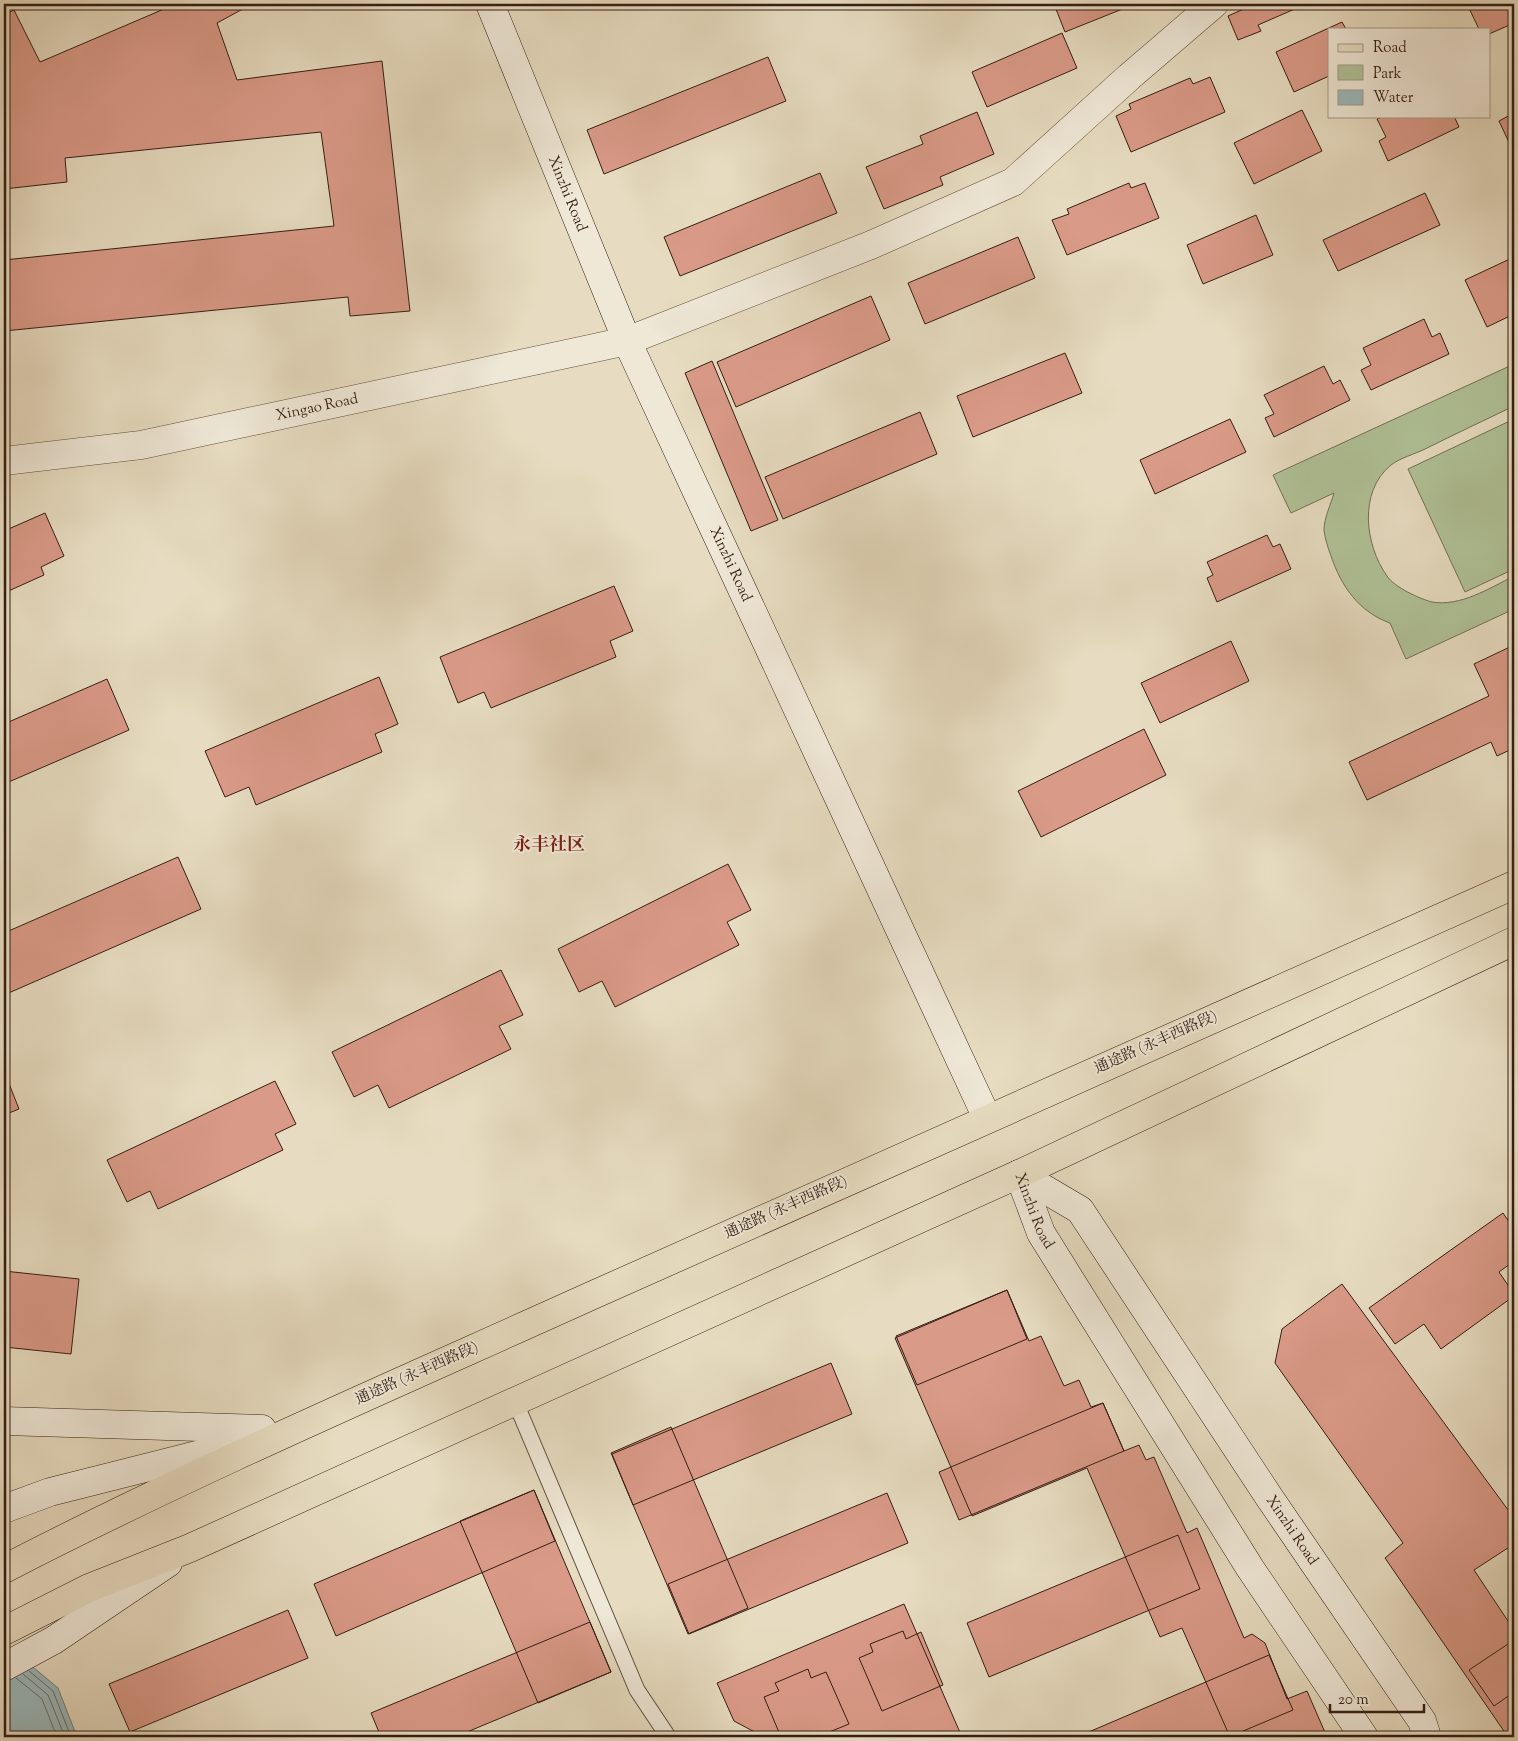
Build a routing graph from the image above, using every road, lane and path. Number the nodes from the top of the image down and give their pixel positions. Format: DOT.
graph roads {
  1 [pos="490,4"];
  2 [pos="1214,4"];
  3 [pos="627,341"];
  4 [pos="4,461"];
  5 [pos="1514,885"];
  6 [pos="1514,941"];
  7 [pos="987,1118"];
  8 [pos="1019,1174"];
  9 [pos="514,1401"];
  10 [pos="4,1421"];
  11 [pos="293,1430"];
  12 [pos="4,1509"];
  13 [pos="190,1548"];
  14 [pos="4,1569"];
  15 [pos="4,1631"];
  16 [pos="4,1667"];
  17 [pos="667,1735"];
  18 [pos="1364,1737"];
  19 [pos="1427,1737"];
  1 -- 3 [label="main road, Xinzhi Road"];
  2 -- 3 [label="main road, Xingao Road"];
  3 -- 4 [label="main road, Xingao Road"];
  3 -- 7 [label="main road, Xinzhi Road"];
  5 -- 7 [label="main road, 通途路 (永丰西路段)"];
  6 -- 8 [label="main road"];
  7 -- 11 [label="main road, 通途路 (永丰西路段)"];
  8 -- 9 [label="main road"];
  8 -- 18 [label="main road, Xinzhi Road"];
  8 -- 19 [label="main road, Xinzhi Road"];
  9 -- 13 [label="main road"];
  9 -- 17 [label="lane"];
  10 -- 11 [label="main road"];
  11 -- 12 [label="main road"];
  11 -- 14 [label="main road, 通途路 (永丰西路段)"];
  13 -- 15 [label="main road"];
  13 -- 16 [label="main road"];
}
